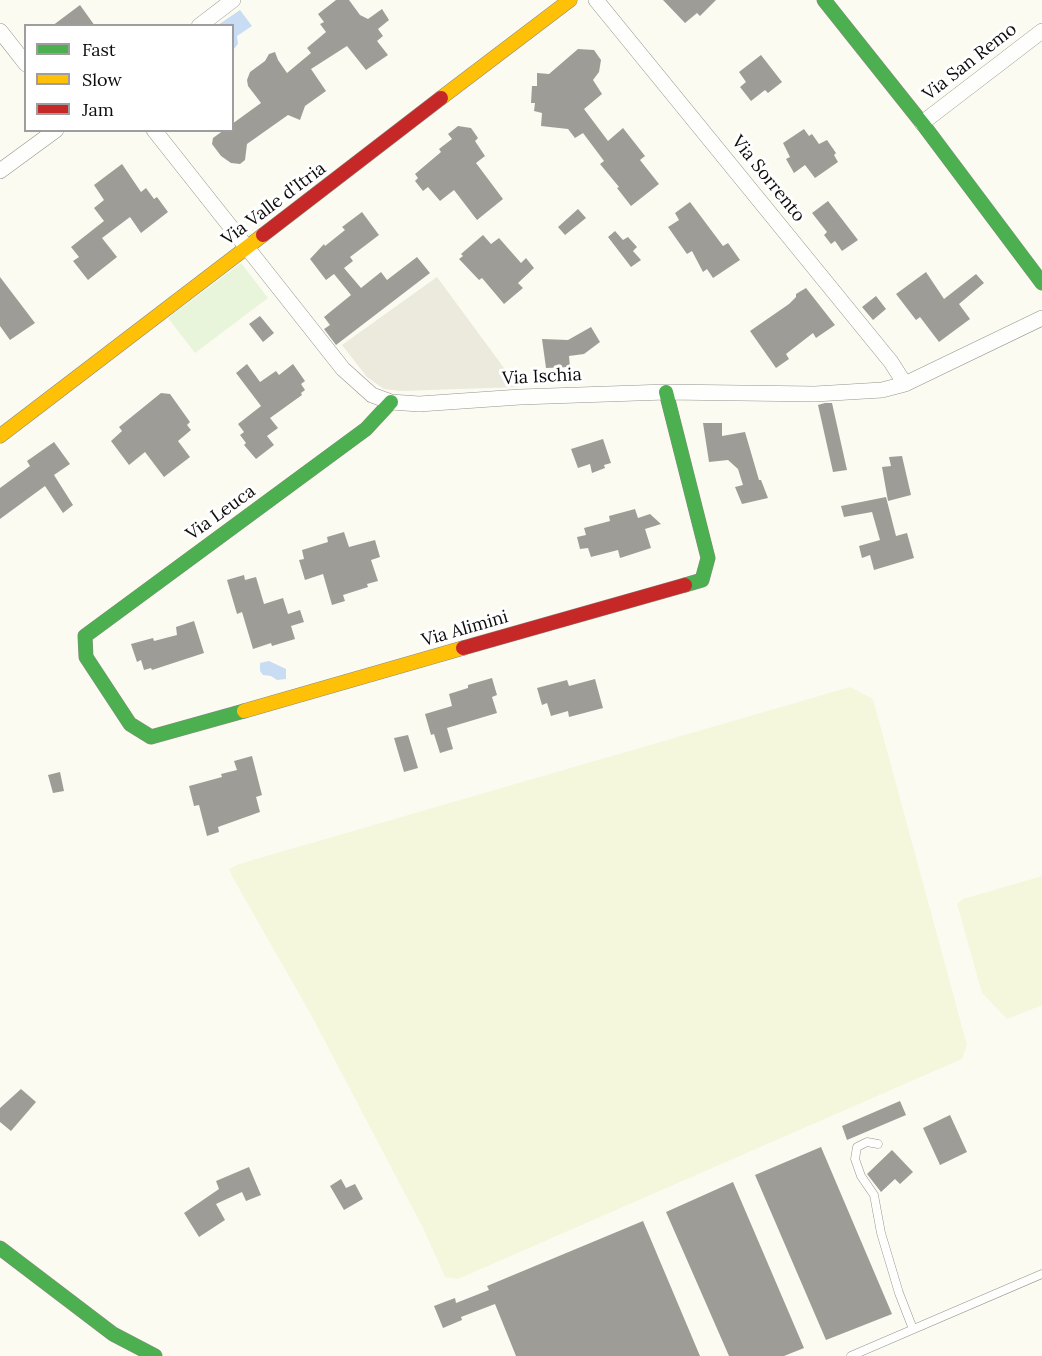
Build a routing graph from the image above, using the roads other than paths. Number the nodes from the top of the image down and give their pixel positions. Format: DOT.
graph roads {
  1 [pos="233,0"];
  2 [pos="570,0"];
  3 [pos="596,0"];
  4 [pos="824,0"];
  5 [pos="202,24"];
  6 [pos="0,31"];
  7 [pos="1042,31"];
  8 [pos="24,61"];
  9 [pos="922,123"];
  10 [pos="53,132"];
  11 [pos="156,132"];
  12 [pos="0,171"];
  13 [pos="246,248"];
  14 [pos="1042,283"];
  15 [pos="1042,318"];
  16 [pos="905,384"];
  17 [pos="666,392"];
  18 [pos="391,402"];
  19 [pos="0,436"];
  20 [pos="86,657"];
  21 [pos="879,1144"];
  22 [pos="0,1248"];
  23 [pos="1042,1274"];
  24 [pos="913,1329"];
  25 [pos="155,1356"];
  26 [pos="851,1356"];
  1 -- 5 [label="street"];
  2 -- 13 [label="street, Via Valle d'Itria"];
  3 -- 16 [label="street, Via Sorrento"];
  4 -- 9 [label="street"];
  6 -- 8 [label="street"];
  7 -- 9 [label="street, Via San Remo"];
  9 -- 14 [label="street"];
  10 -- 12 [label="street"];
  11 -- 13 [label="street, Via Ischia"];
  13 -- 18 [label="street, Via Ischia"];
  13 -- 19 [label="street, Via Valle d'Itria"];
  15 -- 16 [label="street, Via Ischia"];
  16 -- 17 [label="street, Via Ischia"];
  17 -- 18 [label="street, Via Ischia"];
  17 -- 20 [label="street, Via Alimini"];
  18 -- 20 [label="street, Via Leuca"];
  21 -- 24 [label="lane"];
  22 -- 25 [label="street"];
  23 -- 24 [label="lane"];
  24 -- 26 [label="lane"];
}
